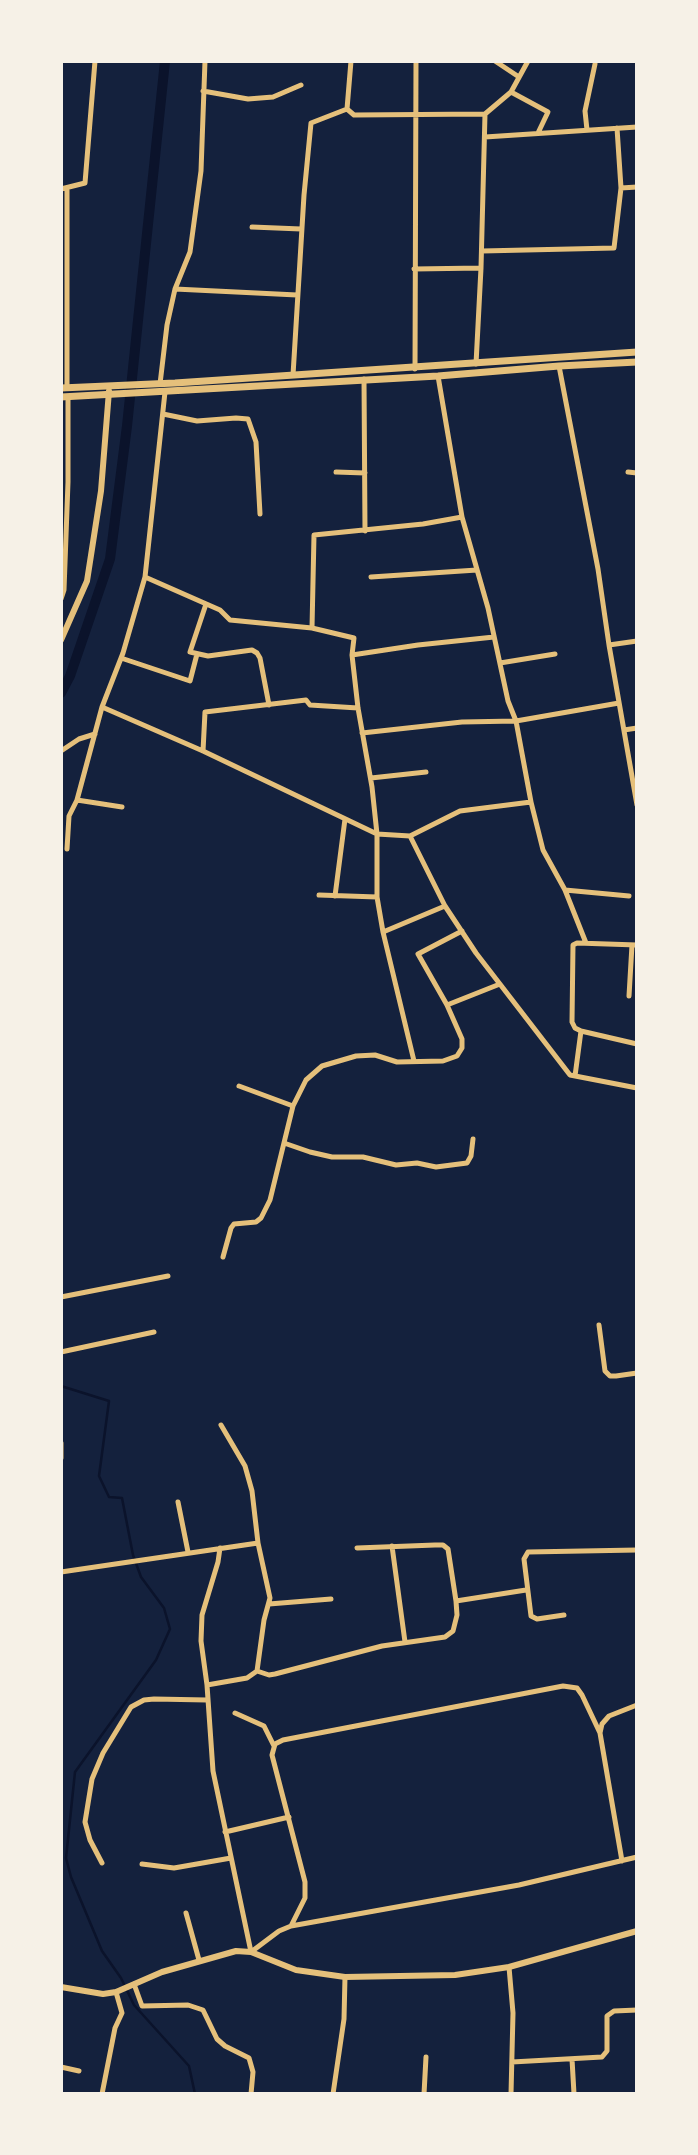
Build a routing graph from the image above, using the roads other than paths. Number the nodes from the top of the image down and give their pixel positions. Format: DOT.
graph roads {
  1 [pos="95,61"];
  2 [pos="205,61"];
  3 [pos="351,61"];
  4 [pos="416,61"];
  5 [pos="495,61"];
  6 [pos="528,61"];
  7 [pos="594,64"];
  8 [pos="519,77"];
  9 [pos="301,85"];
  10 [pos="202,91"];
  11 [pos="511,92"];
  12 [pos="347,109"];
  13 [pos="415,113"];
  14 [pos="485,114"];
  15 [pos="637,127"];
  16 [pos="617,128"];
  17 [pos="587,130"];
  18 [pos="538,133"];
  19 [pos="485,137"];
  20 [pos="637,187"];
  21 [pos="621,188"];
  22 [pos="64,189"];
  23 [pos="252,227"];
  24 [pos="301,229"];
  25 [pos="482,251"];
  26 [pos="481,268"];
  27 [pos="414,269"];
  28 [pos="175,289"];
  29 [pos="297,295"];
  30 [pos="637,352"];
  31 [pos="637,362"];
  32 [pos="476,364"];
  33 [pos="559,366"];
  34 [pos="415,369"];
  35 [pos="426,372"];
  36 [pos="293,375"];
  37 [pos="438,376"];
  38 [pos="364,379"];
  39 [pos="160,384"];
  40 [pos="109,386"];
  41 [pos="64,387"];
  42 [pos="166,392"];
  43 [pos="109,395"];
  44 [pos="65,397"];
  45 [pos="163,414"];
  46 [pos="335,472"];
  47 [pos="365,472"];
  48 [pos="628,472"];
  49 [pos="637,473"];
  50 [pos="65,482"];
  51 [pos="260,514"];
  52 [pos="462,517"];
  53 [pos="365,531"];
  54 [pos="63,536"];
  55 [pos="477,570"];
  56 [pos="145,577"];
  57 [pos="371,577"];
  58 [pos="61,599"];
  59 [pos="206,604"];
  60 [pos="312,628"];
  61 [pos="494,637"];
  62 [pos="61,640"];
  63 [pos="637,640"];
  64 [pos="609,645"];
  65 [pos="197,654"];
  66 [pos="555,654"];
  67 [pos="352,655"];
  68 [pos="121,658"];
  69 [pos="500,663"];
  70 [pos="620,702"];
  71 [pos="269,705"];
  72 [pos="102,707"];
  73 [pos="358,708"];
  74 [pos="516,720"];
  75 [pos="637,728"];
  76 [pos="624,730"];
  77 [pos="362,733"];
  78 [pos="95,734"];
  79 [pos="61,751"];
  80 [pos="204,751"];
  81 [pos="426,772"];
  82 [pos="633,772"];
  83 [pos="371,778"];
  84 [pos="77,800"];
  85 [pos="531,802"];
  86 [pos="637,805"];
  87 [pos="122,807"];
  88 [pos="345,819"];
  89 [pos="377,834"];
  90 [pos="410,836"];
  91 [pos="67,849"];
  92 [pos="565,890"];
  93 [pos="319,895"];
  94 [pos="335,896"];
  95 [pos="629,896"];
  96 [pos="377,897"];
  97 [pos="445,906"];
  98 [pos="462,931"];
  99 [pos="383,932"];
  100 [pos="586,943"];
  101 [pos="635,945"];
  102 [pos="500,984"];
  103 [pos="629,996"];
  104 [pos="447,1006"];
  105 [pos="581,1031"];
  106 [pos="637,1044"];
  107 [pos="414,1061"];
  108 [pos="575,1076"];
  109 [pos="239,1086"];
  110 [pos="637,1088"];
  111 [pos="293,1106"];
  112 [pos="473,1139"];
  113 [pos="284,1143"];
  114 [pos="223,1257"];
  115 [pos="168,1276"];
  116 [pos="61,1297"];
  117 [pos="599,1325"];
  118 [pos="154,1332"];
  119 [pos="61,1352"];
  120 [pos="637,1373"];
  121 [pos="221,1425"];
  122 [pos="61,1443"];
  123 [pos="61,1458"];
  124 [pos="178,1502"];
  125 [pos="258,1543"];
  126 [pos="392,1546"];
  127 [pos="220,1548"];
  128 [pos="357,1548"];
  129 [pos="637,1550"];
  130 [pos="188,1552"];
  131 [pos="61,1572"];
  132 [pos="526,1590"];
  133 [pos="331,1599"];
  134 [pos="456,1601"];
  135 [pos="269,1604"];
  136 [pos="564,1615"];
  137 [pos="405,1642"];
  138 [pos="257,1671"];
  139 [pos="207,1685"];
  140 [pos="207,1700"];
  141 [pos="637,1705"];
  142 [pos="235,1713"];
  143 [pos="600,1733"];
  144 [pos="274,1746"];
  145 [pos="289,1817"];
  146 [pos="225,1832"];
  147 [pos="637,1857"];
  148 [pos="231,1858"];
  149 [pos="622,1861"];
  150 [pos="102,1863"];
  151 [pos="142,1864"];
  152 [pos="186,1913"];
  153 [pos="292,1926"];
  154 [pos="637,1931"];
  155 [pos="251,1952"];
  156 [pos="199,1960"];
  157 [pos="509,1967"];
  158 [pos="345,1977"];
  159 [pos="132,1985"];
  160 [pos="61,1987"];
  161 [pos="118,1991"];
  162 [pos="637,2010"];
  163 [pos="426,2057"];
  164 [pos="572,2059"];
  165 [pos="512,2062"];
  166 [pos="61,2067"];
  167 [pos="79,2071"];
  168 [pos="102,2094"];
  169 [pos="251,2094"];
  170 [pos="333,2094"];
  171 [pos="424,2094"];
  172 [pos="511,2094"];
  173 [pos="574,2094"];
  1 -- 22 [label="street"];
  2 -- 10 [label="street"];
  3 -- 12 [label="street"];
  4 -- 13 [label="street"];
  5 -- 8 [label="street"];
  6 -- 8 [label="street"];
  7 -- 17 [label="street"];
  8 -- 11 [label="street"];
  9 -- 10 [label="street"];
  10 -- 28 [label="street"];
  11 -- 14 [label="street"];
  11 -- 18 [label="street"];
  12 -- 13 [label="street"];
  12 -- 24 [label="street"];
  13 -- 14 [label="street"];
  13 -- 27 [label="street"];
  14 -- 19 [label="street"];
  15 -- 16 [label="street"];
  16 -- 17 [label="street"];
  16 -- 21 [label="street"];
  17 -- 18 [label="street"];
  18 -- 19 [label="street"];
  19 -- 25 [label="street"];
  20 -- 21 [label="street"];
  21 -- 25 [label="street"];
  22 -- 41 [label="street"];
  23 -- 24 [label="street"];
  24 -- 29 [label="street"];
  25 -- 26 [label="street"];
  26 -- 27 [label="street"];
  26 -- 32 [label="street"];
  27 -- 34 [label="street"];
  28 -- 29 [label="street"];
  28 -- 39 [label="street"];
  29 -- 36 [label="street"];
  30 -- 32 [label="main road"];
  31 -- 33 [label="main road"];
  32 -- 35 [label="main road"];
  33 -- 37 [label="main road"];
  33 -- 64 [label="street"];
  34 -- 35 [label="main road"];
  34 -- 36 [label="main road"];
  35 -- 37 [label="main road"];
  35 -- 38 [label="main road"];
  36 -- 39 [label="main road"];
  37 -- 52 [label="street"];
  38 -- 42 [label="main road"];
  38 -- 47 [label="street"];
  39 -- 40 [label="main road"];
  40 -- 41 [label="main road"];
  40 -- 43 [label="street"];
  42 -- 43 [label="main road"];
  42 -- 45 [label="street"];
  43 -- 44 [label="main road"];
  43 -- 62 [label="street"];
  44 -- 50 [label="street"];
  45 -- 51 [label="street"];
  45 -- 56 [label="street"];
  46 -- 47 [label="street"];
  47 -- 53 [label="street"];
  48 -- 49 [label="street"];
  50 -- 54 [label="street"];
  52 -- 53 [label="street"];
  52 -- 55 [label="street"];
  53 -- 60 [label="street"];
  54 -- 58 [label="street"];
  55 -- 57 [label="street"];
  55 -- 61 [label="street"];
  56 -- 59 [label="street"];
  56 -- 68 [label="street"];
  59 -- 60 [label="street"];
  59 -- 65 [label="street"];
  60 -- 67 [label="street"];
  61 -- 67 [label="street"];
  61 -- 69 [label="street"];
  63 -- 64 [label="street"];
  64 -- 70 [label="street"];
  65 -- 68 [label="street"];
  65 -- 71 [label="street"];
  66 -- 69 [label="street"];
  67 -- 73 [label="street"];
  68 -- 72 [label="street"];
  69 -- 74 [label="street"];
  70 -- 74 [label="street"];
  70 -- 76 [label="street"];
  71 -- 73 [label="street"];
  71 -- 80 [label="street"];
  72 -- 78 [label="street"];
  72 -- 80 [label="street"];
  73 -- 77 [label="street"];
  74 -- 77 [label="street"];
  74 -- 85 [label="street"];
  75 -- 76 [label="street"];
  76 -- 82 [label="street"];
  77 -- 83 [label="street"];
  78 -- 79 [label="street"];
  78 -- 84 [label="street"];
  80 -- 88 [label="street"];
  81 -- 83 [label="street"];
  82 -- 86 [label="street"];
  83 -- 89 [label="street"];
  84 -- 87 [label="street"];
  84 -- 91 [label="street"];
  85 -- 90 [label="street"];
  85 -- 92 [label="street"];
  88 -- 89 [label="street"];
  88 -- 94 [label="street"];
  89 -- 90 [label="street"];
  89 -- 96 [label="street"];
  90 -- 97 [label="street"];
  92 -- 95 [label="street"];
  92 -- 100 [label="street"];
  93 -- 94 [label="street"];
  94 -- 96 [label="street"];
  96 -- 99 [label="street"];
  97 -- 98 [label="street"];
  97 -- 99 [label="street"];
  98 -- 102 [label="street"];
  98 -- 104 [label="street"];
  99 -- 107 [label="street"];
  100 -- 101 [label="street"];
  100 -- 105 [label="street"];
  101 -- 103 [label="street"];
  102 -- 104 [label="street"];
  102 -- 108 [label="street"];
  104 -- 107 [label="street"];
  105 -- 106 [label="street"];
  105 -- 108 [label="street"];
  107 -- 111 [label="street"];
  108 -- 110 [label="street"];
  109 -- 111 [label="street"];
  111 -- 113 [label="street"];
  112 -- 113 [label="street"];
  113 -- 114 [label="street"];
  115 -- 116 [label="street"];
  117 -- 120 [label="street"];
  118 -- 119 [label="street"];
  121 -- 125 [label="street"];
  122 -- 123 [label="street"];
  124 -- 130 [label="street"];
  125 -- 127 [label="street"];
  125 -- 135 [label="street"];
  126 -- 128 [label="street"];
  126 -- 134 [label="street"];
  126 -- 137 [label="street"];
  127 -- 130 [label="street"];
  127 -- 139 [label="street"];
  129 -- 132 [label="street"];
  130 -- 131 [label="street"];
  132 -- 134 [label="street"];
  132 -- 136 [label="street"];
  133 -- 135 [label="street"];
  134 -- 137 [label="street"];
  135 -- 138 [label="street"];
  137 -- 138 [label="street"];
  138 -- 139 [label="street"];
  139 -- 140 [label="street"];
  140 -- 146 [label="street"];
  140 -- 150 [label="street"];
  141 -- 143 [label="street"];
  142 -- 144 [label="street"];
  143 -- 144 [label="street"];
  143 -- 149 [label="street"];
  144 -- 145 [label="street"];
  145 -- 146 [label="street"];
  145 -- 153 [label="street"];
  146 -- 148 [label="street"];
  147 -- 149 [label="street"];
  148 -- 151 [label="street"];
  148 -- 155 [label="street"];
  149 -- 153 [label="street"];
  152 -- 156 [label="street"];
  153 -- 155 [label="street"];
  154 -- 157 [label="street"];
  155 -- 156 [label="street"];
  155 -- 158 [label="street"];
  156 -- 159 [label="street"];
  157 -- 158 [label="street"];
  157 -- 165 [label="street"];
  158 -- 170 [label="street"];
  159 -- 161 [label="street"];
  159 -- 169 [label="street"];
  160 -- 161 [label="street"];
  161 -- 168 [label="street"];
  162 -- 164 [label="street"];
  163 -- 171 [label="street"];
  164 -- 165 [label="street"];
  164 -- 173 [label="street"];
  165 -- 172 [label="street"];
  166 -- 167 [label="street"];
}
